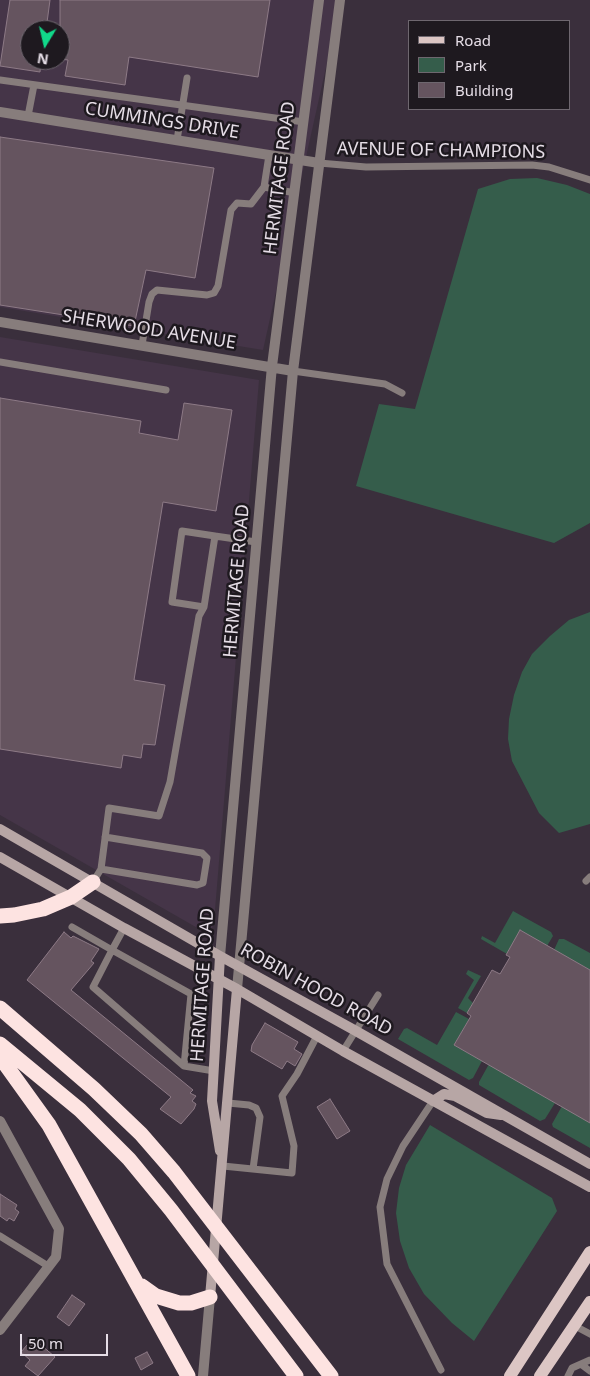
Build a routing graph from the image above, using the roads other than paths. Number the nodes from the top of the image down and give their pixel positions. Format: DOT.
graph roads {
  1 [pos="319,0"];
  2 [pos="340,0"];
  3 [pos="187,78"];
  4 [pos="0,80"];
  5 [pos="34,85"];
  6 [pos="182,106"];
  7 [pos="0,112"];
  8 [pos="28,116"];
  9 [pos="304,122"];
  10 [pos="177,140"];
  11 [pos="270,155"];
  12 [pos="299,160"];
  13 [pos="320,163"];
  14 [pos="590,180"];
  15 [pos="264,187"];
  16 [pos="295,193"];
  17 [pos="0,322"];
  18 [pos="142,345"];
  19 [pos="0,362"];
  20 [pos="272,366"];
  21 [pos="292,371"];
  22 [pos="166,390"];
  23 [pos="402,393"];
  24 [pos="215,536"];
  25 [pos="256,542"];
  26 [pos="204,607"];
  27 [pos="0,829"];
  28 [pos="105,837"];
  29 [pos="0,857"];
  30 [pos="101,869"];
  31 [pos="93,882"];
  32 [pos="71,897"];
  33 [pos="0,916"];
  34 [pos="72,927"];
  35 [pos="124,928"];
  36 [pos="112,950"];
  37 [pos="220,956"];
  38 [pos="239,966"];
  39 [pos="219,979"];
  40 [pos="237,989"];
  41 [pos="378,994"];
  42 [pos="0,1008"];
  43 [pos="356,1031"];
  44 [pos="317,1036"];
  45 [pos="0,1044"];
  46 [pos="343,1051"];
  47 [pos="0,1056"];
  48 [pos="184,1066"];
  49 [pos="214,1071"];
  50 [pos="432,1101"];
  51 [pos="228,1103"];
  52 [pos="507,1116"];
  53 [pos="0,1121"];
  54 [pos="590,1164"];
  55 [pos="223,1166"];
  56 [pos="253,1169"];
  57 [pos="590,1187"];
  58 [pos="0,1236"];
  59 [pos="590,1252"];
  60 [pos="48,1266"];
  61 [pos="133,1275"];
  62 [pos="210,1297"];
  63 [pos="590,1302"];
  64 [pos="543,1325"];
  65 [pos="575,1326"];
  66 [pos="0,1330"];
  67 [pos="590,1334"];
  68 [pos="590,1360"];
  69 [pos="582,1365"];
  70 [pos="590,1366"];
  71 [pos="441,1370"];
  72 [pos="590,1371"];
  73 [pos="188,1376"];
  74 [pos="203,1376"];
  75 [pos="296,1376"];
  76 [pos="331,1376"];
  77 [pos="510,1376"];
  78 [pos="518,1376"];
  79 [pos="540,1376"];
  80 [pos="567,1376"];
  1 -- 9 [label="street, HERMITAGE ROAD"];
  2 -- 13 [label="street, HERMITAGE ROAD"];
  3 -- 6 [label="lane"];
  4 -- 5 [label="lane"];
  5 -- 6 [label="lane"];
  5 -- 8 [label="lane"];
  6 -- 9 [label="lane"];
  6 -- 10 [label="lane"];
  7 -- 8 [label="street, CUMMINGS DRIVE"];
  8 -- 10 [label="street, CUMMINGS DRIVE"];
  9 -- 12 [label="street, HERMITAGE ROAD"];
  10 -- 11 [label="street, CUMMINGS DRIVE"];
  11 -- 12 [label="street, CUMMINGS DRIVE"];
  11 -- 15 [label="lane"];
  12 -- 13 [label="street, CUMMINGS DRIVE"];
  12 -- 16 [label="street, HERMITAGE ROAD"];
  13 -- 14 [label="lane, AVENUE OF CHAMPIONS"];
  13 -- 21 [label="street, HERMITAGE ROAD"];
  15 -- 16 [label="lane"];
  15 -- 18 [label="lane"];
  16 -- 20 [label="street, HERMITAGE ROAD"];
  17 -- 18 [label="street, SHERWOOD AVENUE"];
  18 -- 20 [label="street, SHERWOOD AVENUE"];
  19 -- 22 [label="lane"];
  20 -- 21 [label="street, SHERWOOD AVENUE"];
  20 -- 25 [label="street, HERMITAGE ROAD"];
  21 -- 23 [label="lane"];
  21 -- 38 [label="street, HERMITAGE ROAD"];
  24 -- 25 [label="lane"];
  24 -- 26 [label="lane"];
  24 -- 26 [label="lane"];
  25 -- 37 [label="street, HERMITAGE ROAD"];
  26 -- 28 [label="lane"];
  27 -- 31 [label="main road, ROBIN HOOD ROAD"];
  28 -- 30 [label="lane"];
  28 -- 30 [label="lane"];
  29 -- 32 [label="main road, ROBIN HOOD ROAD"];
  30 -- 31 [label="lane"];
  31 -- 32 [label="highway"];
  31 -- 37 [label="main road, ROBIN HOOD ROAD"];
  32 -- 33 [label="highway"];
  32 -- 35 [label="main road, ROBIN HOOD ROAD"];
  34 -- 36 [label="lane"];
  35 -- 36 [label="lane"];
  35 -- 39 [label="main road, ROBIN HOOD ROAD"];
  36 -- 48 [label="lane"];
  36 -- 48 [label="lane"];
  37 -- 38 [label="main road, ROBIN HOOD ROAD"];
  37 -- 39 [label="main road, HERMITAGE ROAD"];
  38 -- 40 [label="street, HERMITAGE ROAD"];
  38 -- 43 [label="main road, ROBIN HOOD ROAD"];
  39 -- 40 [label="main road, ROBIN HOOD ROAD"];
  39 -- 49 [label="main road, HERMITAGE ROAD"];
  40 -- 44 [label="main road, ROBIN HOOD ROAD"];
  40 -- 51 [label="main road, HERMITAGE ROAD"];
  41 -- 43 [label="lane"];
  42 -- 76 [label="highway"];
  43 -- 46 [label="lane"];
  43 -- 52 [label="main road, ROBIN HOOD ROAD"];
  44 -- 46 [label="main road, ROBIN HOOD ROAD"];
  44 -- 56 [label="lane"];
  45 -- 75 [label="highway"];
  46 -- 50 [label="main road, ROBIN HOOD ROAD"];
  47 -- 61 [label="highway"];
  48 -- 49 [label="lane"];
  49 -- 55 [label="main road, HERMITAGE ROAD"];
  50 -- 52 [label="main road"];
  50 -- 57 [label="main road, ROBIN HOOD ROAD"];
  50 -- 71 [label="lane"];
  51 -- 55 [label="main road, HERMITAGE ROAD"];
  51 -- 56 [label="lane"];
  52 -- 54 [label="main road, ROBIN HOOD ROAD"];
  53 -- 60 [label="street"];
  55 -- 56 [label="lane"];
  55 -- 62 [label="main road, HERMITAGE ROAD"];
  58 -- 60 [label="lane"];
  59 -- 64 [label="main road"];
  60 -- 66 [label="street"];
  61 -- 62 [label="highway"];
  61 -- 73 [label="highway"];
  62 -- 74 [label="street, HERMITAGE ROAD"];
  63 -- 65 [label="main road"];
  64 -- 77 [label="main road"];
  64 -- 78 [label="main road"];
  65 -- 67 [label="lane"];
  65 -- 79 [label="main road"];
  68 -- 69 [label="lane"];
  69 -- 70 [label="lane"];
  69 -- 72 [label="lane"];
  69 -- 80 [label="lane"];
}
